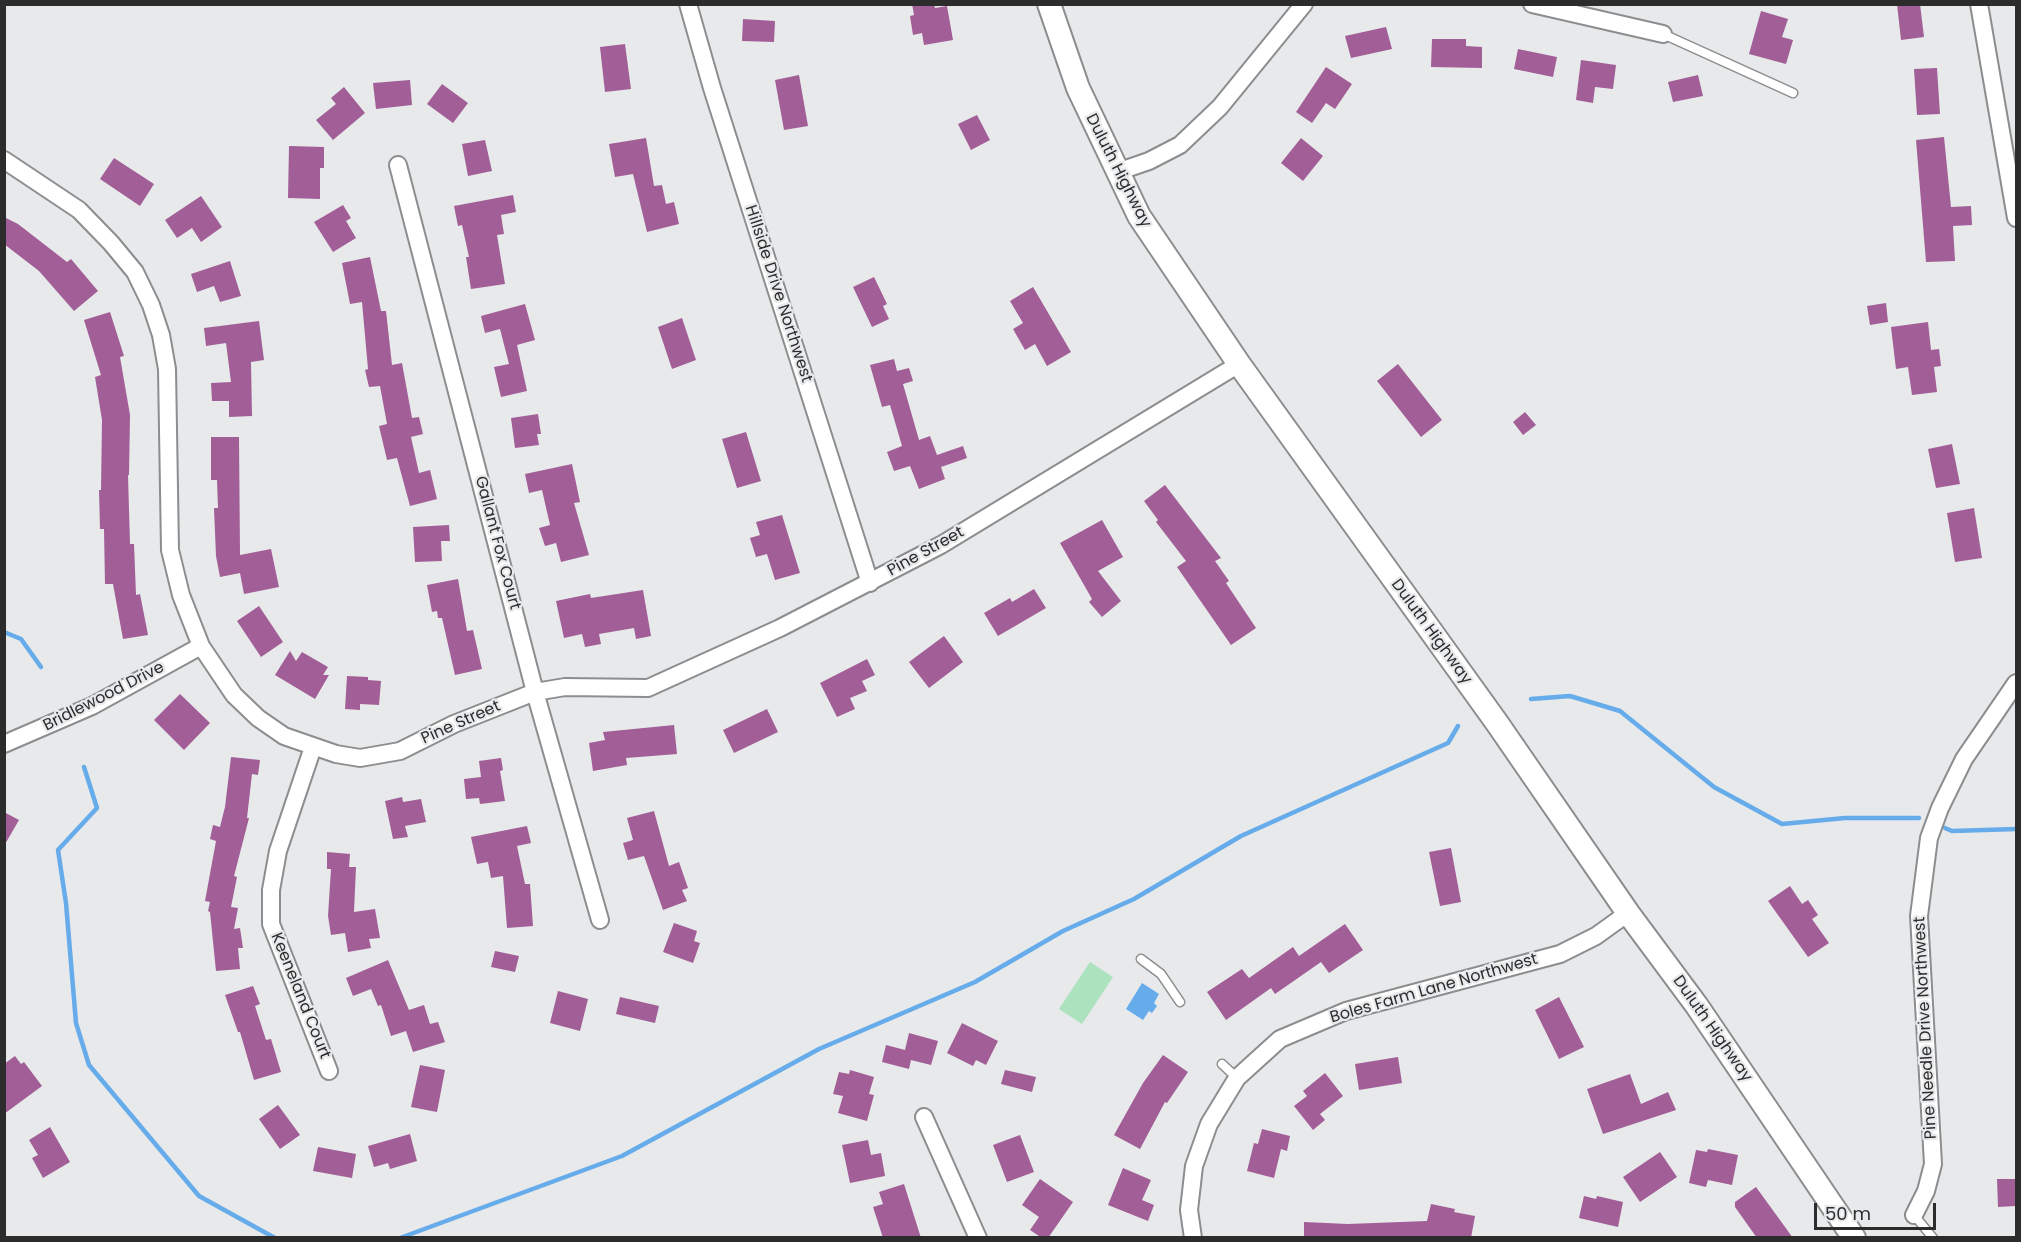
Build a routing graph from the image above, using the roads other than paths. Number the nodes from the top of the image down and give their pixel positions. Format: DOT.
graph roads {
  1 [pos="688,4"];
  2 [pos="1049,4"];
  3 [pos="1304,4"];
  4 [pos="1533,4"];
  5 [pos="1979,4"];
  6 [pos="1663,33"];
  7 [pos="1793,93"];
  8 [pos="4,160"];
  9 [pos="398,165"];
  10 [pos="1117,172"];
  11 [pos="2016,218"];
  12 [pos="1239,364"];
  13 [pos="870,583"];
  14 [pos="201,646"];
  15 [pos="2014,689"];
  16 [pos="536,692"];
  17 [pos="4,744"];
  18 [pos="313,747"];
  19 [pos="1628,913"];
  20 [pos="600,920"];
  21 [pos="1141,959"];
  22 [pos="1180,1002"];
  23 [pos="1222,1064"];
  24 [pos="329,1071"];
  25 [pos="1237,1078"];
  26 [pos="924,1117"];
  27 [pos="1914,1215"];
  28 [pos="978,1238"];
  29 [pos="1193,1238"];
  30 [pos="1854,1238"];
  31 [pos="1933,1238"];
  1 -- 13 [label="street, Hillside Drive Northwest"];
  2 -- 10 [label="main road, Duluth Highway"];
  3 -- 10 [label="street"];
  4 -- 6 [label="street"];
  5 -- 11 [label="street"];
  6 -- 7 [label="lane"];
  8 -- 14 [label="street, Pine Street"];
  9 -- 16 [label="street, Gallant Fox Court"];
  10 -- 12 [label="main road, Duluth Highway"];
  12 -- 13 [label="street, Pine Street"];
  12 -- 19 [label="main road, Duluth Highway"];
  13 -- 16 [label="street, Pine Street"];
  14 -- 17 [label="street, Bridlewood Drive"];
  14 -- 18 [label="street, Pine Street"];
  15 -- 27 [label="street, Pine Needle Drive Northwest"];
  16 -- 18 [label="street, Pine Street"];
  16 -- 20 [label="street, Gallant Fox Court"];
  18 -- 24 [label="street, Keeneland Court"];
  19 -- 25 [label="street, Boles Farm Lane Northwest"];
  19 -- 30 [label="main road, Duluth Highway"];
  21 -- 22 [label="lane"];
  23 -- 25 [label="lane"];
  25 -- 29 [label="street, Boles Farm Lane Northwest"];
  26 -- 28 [label="street"];
  27 -- 31 [label="lane"];
}
